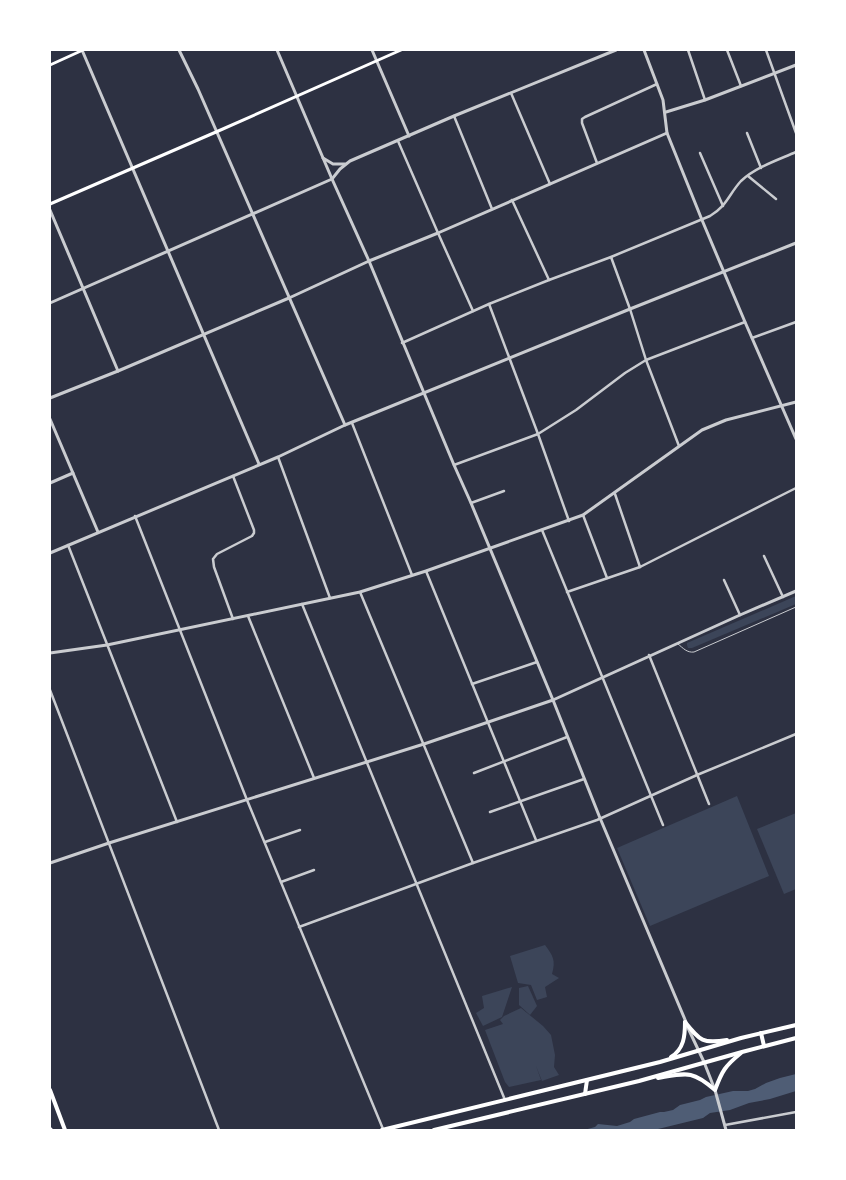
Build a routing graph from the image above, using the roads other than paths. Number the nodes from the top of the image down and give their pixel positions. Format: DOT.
graph roads {
  1 [pos="82,50"];
  2 [pos="179,50"];
  3 [pos="277,50"];
  4 [pos="372,50"];
  5 [pos="401,50"];
  6 [pos="616,50"];
  7 [pos="644,50"];
  8 [pos="688,50"];
  9 [pos="727,50"];
  10 [pos="766,50"];
  11 [pos="376,61"];
  12 [pos="50,65"];
  13 [pos="796,65"];
  14 [pos="774,73"];
  15 [pos="658,84"];
  16 [pos="740,86"];
  17 [pos="511,93"];
  18 [pos="298,97"];
  19 [pos="705,100"];
  20 [pos="666,112"];
  21 [pos="454,116"];
  22 [pos="216,132"];
  23 [pos="667,132"];
  24 [pos="747,133"];
  25 [pos="796,133"];
  26 [pos="409,136"];
  27 [pos="398,141"];
  28 [pos="700,152"];
  29 [pos="796,152"];
  30 [pos="323,158"];
  31 [pos="597,163"];
  32 [pos="345,164"];
  33 [pos="132,168"];
  34 [pos="762,168"];
  35 [pos="748,176"];
  36 [pos="332,179"];
  37 [pos="550,184"];
  38 [pos="776,199"];
  39 [pos="512,200"];
  40 [pos="50,204"];
  41 [pos="723,207"];
  42 [pos="492,209"];
  43 [pos="50,210"];
  44 [pos="252,214"];
  45 [pos="702,220"];
  46 [pos="438,233"];
  47 [pos="796,243"];
  48 [pos="167,251"];
  49 [pos="611,257"];
  50 [pos="369,261"];
  51 [pos="723,271"];
  52 [pos="549,280"];
  53 [pos="83,288"];
  54 [pos="289,298"];
  55 [pos="50,303"];
  56 [pos="489,304"];
  57 [pos="630,309"];
  58 [pos="473,311"];
  59 [pos="745,322"];
  60 [pos="796,322"];
  61 [pos="203,334"];
  62 [pos="752,338"];
  63 [pos="402,343"];
  64 [pos="510,357"];
  65 [pos="646,360"];
  66 [pos="118,371"];
  67 [pos="424,393"];
  68 [pos="50,398"];
  69 [pos="796,402"];
  70 [pos="781,405"];
  71 [pos="50,419"];
  72 [pos="352,423"];
  73 [pos="345,425"];
  74 [pos="538,434"];
  75 [pos="796,439"];
  76 [pos="679,446"];
  77 [pos="278,456"];
  78 [pos="259,464"];
  79 [pos="454,465"];
  80 [pos="73,473"];
  81 [pos="232,476"];
  82 [pos="50,483"];
  83 [pos="796,488"];
  84 [pos="504,491"];
  85 [pos="615,494"];
  86 [pos="471,502"];
  87 [pos="583,515"];
  88 [pos="136,516"];
  89 [pos="569,521"];
  90 [pos="542,530"];
  91 [pos="98,532"];
  92 [pos="68,545"];
  93 [pos="489,548"];
  94 [pos="50,553"];
  95 [pos="764,556"];
  96 [pos="640,567"];
  97 [pos="426,571"];
  98 [pos="412,575"];
  99 [pos="607,578"];
  100 [pos="724,580"];
  101 [pos="796,591"];
  102 [pos="360,592"];
  103 [pos="567,592"];
  104 [pos="783,597"];
  105 [pos="330,598"];
  106 [pos="302,604"];
  107 [pos="796,608"];
  108 [pos="740,615"];
  109 [pos="248,616"];
  110 [pos="233,619"];
  111 [pos="180,630"];
  112 [pos="677,643"];
  113 [pos="107,645"];
  114 [pos="50,653"];
  115 [pos="649,655"];
  116 [pos="537,662"];
  117 [pos="603,678"];
  118 [pos="472,684"];
  119 [pos="50,690"];
  120 [pos="552,700"];
  121 [pos="487,722"];
  122 [pos="796,734"];
  123 [pos="567,737"];
  124 [pos="424,744"];
  125 [pos="366,762"];
  126 [pos="504,762"];
  127 [pos="474,773"];
  128 [pos="697,775"];
  129 [pos="314,778"];
  130 [pos="584,779"];
  131 [pos="651,796"];
  132 [pos="247,800"];
  133 [pos="520,801"];
  134 [pos="709,804"];
  135 [pos="490,812"];
  136 [pos="600,818"];
  137 [pos="177,822"];
  138 [pos="663,825"];
  139 [pos="300,830"];
  140 [pos="536,841"];
  141 [pos="265,842"];
  142 [pos="109,843"];
  143 [pos="50,863"];
  144 [pos="473,863"];
  145 [pos="314,870"];
  146 [pos="281,882"];
  147 [pos="417,884"];
  148 [pos="299,927"];
  149 [pos="685,1022"];
  150 [pos="796,1025"];
  151 [pos="761,1033"];
  152 [pos="741,1038"];
  153 [pos="796,1038"];
  154 [pos="764,1046"];
  155 [pos="699,1051"];
  156 [pos="742,1052"];
  157 [pos="660,1062"];
  158 [pos="704,1062"];
  159 [pos="587,1080"];
  160 [pos="638,1081"];
  161 [pos="50,1090"];
  162 [pos="716,1091"];
  163 [pos="585,1094"];
  164 [pos="505,1100"];
  165 [pos="796,1112"];
  166 [pos="725,1125"];
  167 [pos="65,1130"];
  168 [pos="219,1130"];
  169 [pos="383,1130"];
  170 [pos="434,1130"];
  171 [pos="726,1130"];
  1 -- 12 [label="main road"];
  1 -- 33 [label="street"];
  2 -- 22 [label="street"];
  3 -- 18 [label="street"];
  4 -- 11 [label="street"];
  5 -- 11 [label="main road"];
  6 -- 17 [label="street"];
  7 -- 15 [label="street"];
  8 -- 19 [label="street"];
  9 -- 16 [label="street"];
  10 -- 14 [label="street"];
  11 -- 18 [label="main road"];
  11 -- 26 [label="street"];
  13 -- 14 [label="street"];
  14 -- 16 [label="street"];
  14 -- 25 [label="street"];
  15 -- 20 [label="street"];
  15 -- 31 [label="street"];
  16 -- 19 [label="street"];
  17 -- 21 [label="street"];
  17 -- 37 [label="street"];
  18 -- 22 [label="main road"];
  18 -- 30 [label="street"];
  19 -- 20 [label="street"];
  20 -- 23 [label="street"];
  21 -- 26 [label="street"];
  21 -- 42 [label="street"];
  22 -- 33 [label="main road"];
  22 -- 44 [label="street"];
  23 -- 31 [label="street"];
  23 -- 45 [label="street"];
  24 -- 34 [label="street"];
  26 -- 27 [label="street"];
  27 -- 32 [label="street"];
  27 -- 46 [label="street"];
  28 -- 41 [label="street"];
  29 -- 34 [label="street"];
  30 -- 32 [label="street"];
  30 -- 36 [label="street"];
  31 -- 37 [label="street"];
  32 -- 36 [label="street"];
  33 -- 40 [label="main road"];
  33 -- 48 [label="street"];
  34 -- 35 [label="street"];
  35 -- 38 [label="street"];
  35 -- 41 [label="street"];
  36 -- 44 [label="street"];
  36 -- 50 [label="street"];
  37 -- 39 [label="street"];
  39 -- 42 [label="street"];
  39 -- 52 [label="street"];
  41 -- 45 [label="street"];
  42 -- 46 [label="street"];
  43 -- 53 [label="street"];
  44 -- 48 [label="street"];
  44 -- 54 [label="street"];
  45 -- 49 [label="street"];
  45 -- 51 [label="street"];
  46 -- 50 [label="street"];
  46 -- 58 [label="street"];
  47 -- 51 [label="street"];
  48 -- 53 [label="street"];
  48 -- 61 [label="street"];
  49 -- 52 [label="street"];
  49 -- 57 [label="street"];
  50 -- 54 [label="street"];
  50 -- 63 [label="street"];
  51 -- 57 [label="street"];
  51 -- 59 [label="street"];
  52 -- 56 [label="street"];
  53 -- 55 [label="street"];
  53 -- 66 [label="street"];
  54 -- 61 [label="street"];
  54 -- 73 [label="street"];
  56 -- 58 [label="street"];
  56 -- 64 [label="street"];
  57 -- 64 [label="street"];
  57 -- 65 [label="street"];
  58 -- 63 [label="street"];
  59 -- 62 [label="street"];
  59 -- 65 [label="street"];
  60 -- 62 [label="street"];
  61 -- 66 [label="street"];
  61 -- 78 [label="street"];
  62 -- 70 [label="street"];
  63 -- 67 [label="street"];
  64 -- 67 [label="street"];
  64 -- 74 [label="street"];
  65 -- 74 [label="street"];
  65 -- 76 [label="street"];
  66 -- 68 [label="street"];
  67 -- 72 [label="street"];
  67 -- 79 [label="street"];
  69 -- 70 [label="street"];
  70 -- 75 [label="street"];
  70 -- 76 [label="street"];
  71 -- 80 [label="street"];
  72 -- 73 [label="street"];
  72 -- 98 [label="street"];
  73 -- 77 [label="street"];
  74 -- 79 [label="street"];
  74 -- 89 [label="street"];
  76 -- 85 [label="street"];
  77 -- 78 [label="street"];
  77 -- 105 [label="street"];
  78 -- 81 [label="street"];
  79 -- 86 [label="street"];
  80 -- 82 [label="street"];
  80 -- 91 [label="street"];
  81 -- 88 [label="street"];
  81 -- 110 [label="street"];
  83 -- 96 [label="street"];
  84 -- 86 [label="street"];
  85 -- 87 [label="street"];
  85 -- 96 [label="street"];
  86 -- 93 [label="street"];
  87 -- 89 [label="street"];
  87 -- 99 [label="street"];
  88 -- 91 [label="street"];
  88 -- 111 [label="street"];
  89 -- 90 [label="street"];
  90 -- 93 [label="street"];
  90 -- 103 [label="street"];
  91 -- 92 [label="street"];
  92 -- 94 [label="street"];
  92 -- 113 [label="street"];
  93 -- 97 [label="street"];
  93 -- 116 [label="street"];
  95 -- 104 [label="street"];
  96 -- 99 [label="street"];
  97 -- 98 [label="street"];
  97 -- 118 [label="street"];
  98 -- 102 [label="street"];
  99 -- 103 [label="street"];
  100 -- 108 [label="street"];
  101 -- 104 [label="street"];
  102 -- 105 [label="street"];
  102 -- 124 [label="street"];
  103 -- 117 [label="street"];
  104 -- 108 [label="street"];
  105 -- 106 [label="street"];
  106 -- 109 [label="street"];
  106 -- 125 [label="street"];
  107 -- 112 [label="lane"];
  108 -- 112 [label="street"];
  109 -- 110 [label="street"];
  109 -- 129 [label="street"];
  110 -- 111 [label="street"];
  111 -- 113 [label="street"];
  111 -- 132 [label="street"];
  112 -- 115 [label="street"];
  113 -- 114 [label="street"];
  113 -- 137 [label="street"];
  115 -- 117 [label="street"];
  115 -- 128 [label="street"];
  116 -- 118 [label="street"];
  116 -- 120 [label="street"];
  117 -- 120 [label="street"];
  117 -- 131 [label="street"];
  118 -- 121 [label="street"];
  119 -- 142 [label="street"];
  120 -- 121 [label="street"];
  120 -- 123 [label="street"];
  121 -- 124 [label="street"];
  121 -- 126 [label="street"];
  122 -- 128 [label="street"];
  123 -- 126 [label="street"];
  123 -- 130 [label="street"];
  124 -- 125 [label="street"];
  124 -- 144 [label="street"];
  125 -- 129 [label="street"];
  125 -- 147 [label="street"];
  126 -- 127 [label="street"];
  126 -- 133 [label="street"];
  128 -- 131 [label="street"];
  128 -- 134 [label="street"];
  129 -- 132 [label="street"];
  130 -- 133 [label="street"];
  130 -- 136 [label="street"];
  131 -- 136 [label="street"];
  131 -- 138 [label="street"];
  132 -- 137 [label="street"];
  132 -- 141 [label="street"];
  133 -- 135 [label="street"];
  133 -- 140 [label="street"];
  136 -- 140 [label="street"];
  136 -- 149 [label="street"];
  137 -- 142 [label="street"];
  139 -- 141 [label="street"];
  140 -- 144 [label="street"];
  141 -- 146 [label="street"];
  142 -- 143 [label="street"];
  142 -- 168 [label="street"];
  144 -- 147 [label="street"];
  145 -- 146 [label="street"];
  146 -- 148 [label="street"];
  147 -- 148 [label="street"];
  147 -- 164 [label="street"];
  148 -- 169 [label="street"];
  149 -- 152 [label="main road"];
  149 -- 155 [label="street"];
  149 -- 157 [label="main road"];
  150 -- 151 [label="main road"];
  151 -- 152 [label="main road"];
  151 -- 154 [label="main road"];
  152 -- 155 [label="main road"];
  153 -- 154 [label="main road"];
  154 -- 156 [label="main road"];
  155 -- 157 [label="main road"];
  155 -- 158 [label="street"];
  156 -- 158 [label="main road"];
  156 -- 162 [label="main road"];
  157 -- 159 [label="main road"];
  158 -- 160 [label="main road"];
  158 -- 162 [label="street"];
  159 -- 163 [label="main road"];
  159 -- 164 [label="main road"];
  160 -- 162 [label="main road"];
  160 -- 163 [label="main road"];
  161 -- 167 [label="main road"];
  162 -- 166 [label="street"];
  163 -- 170 [label="main road"];
  164 -- 169 [label="main road"];
  165 -- 166 [label="street"];
  166 -- 171 [label="street"];
}
